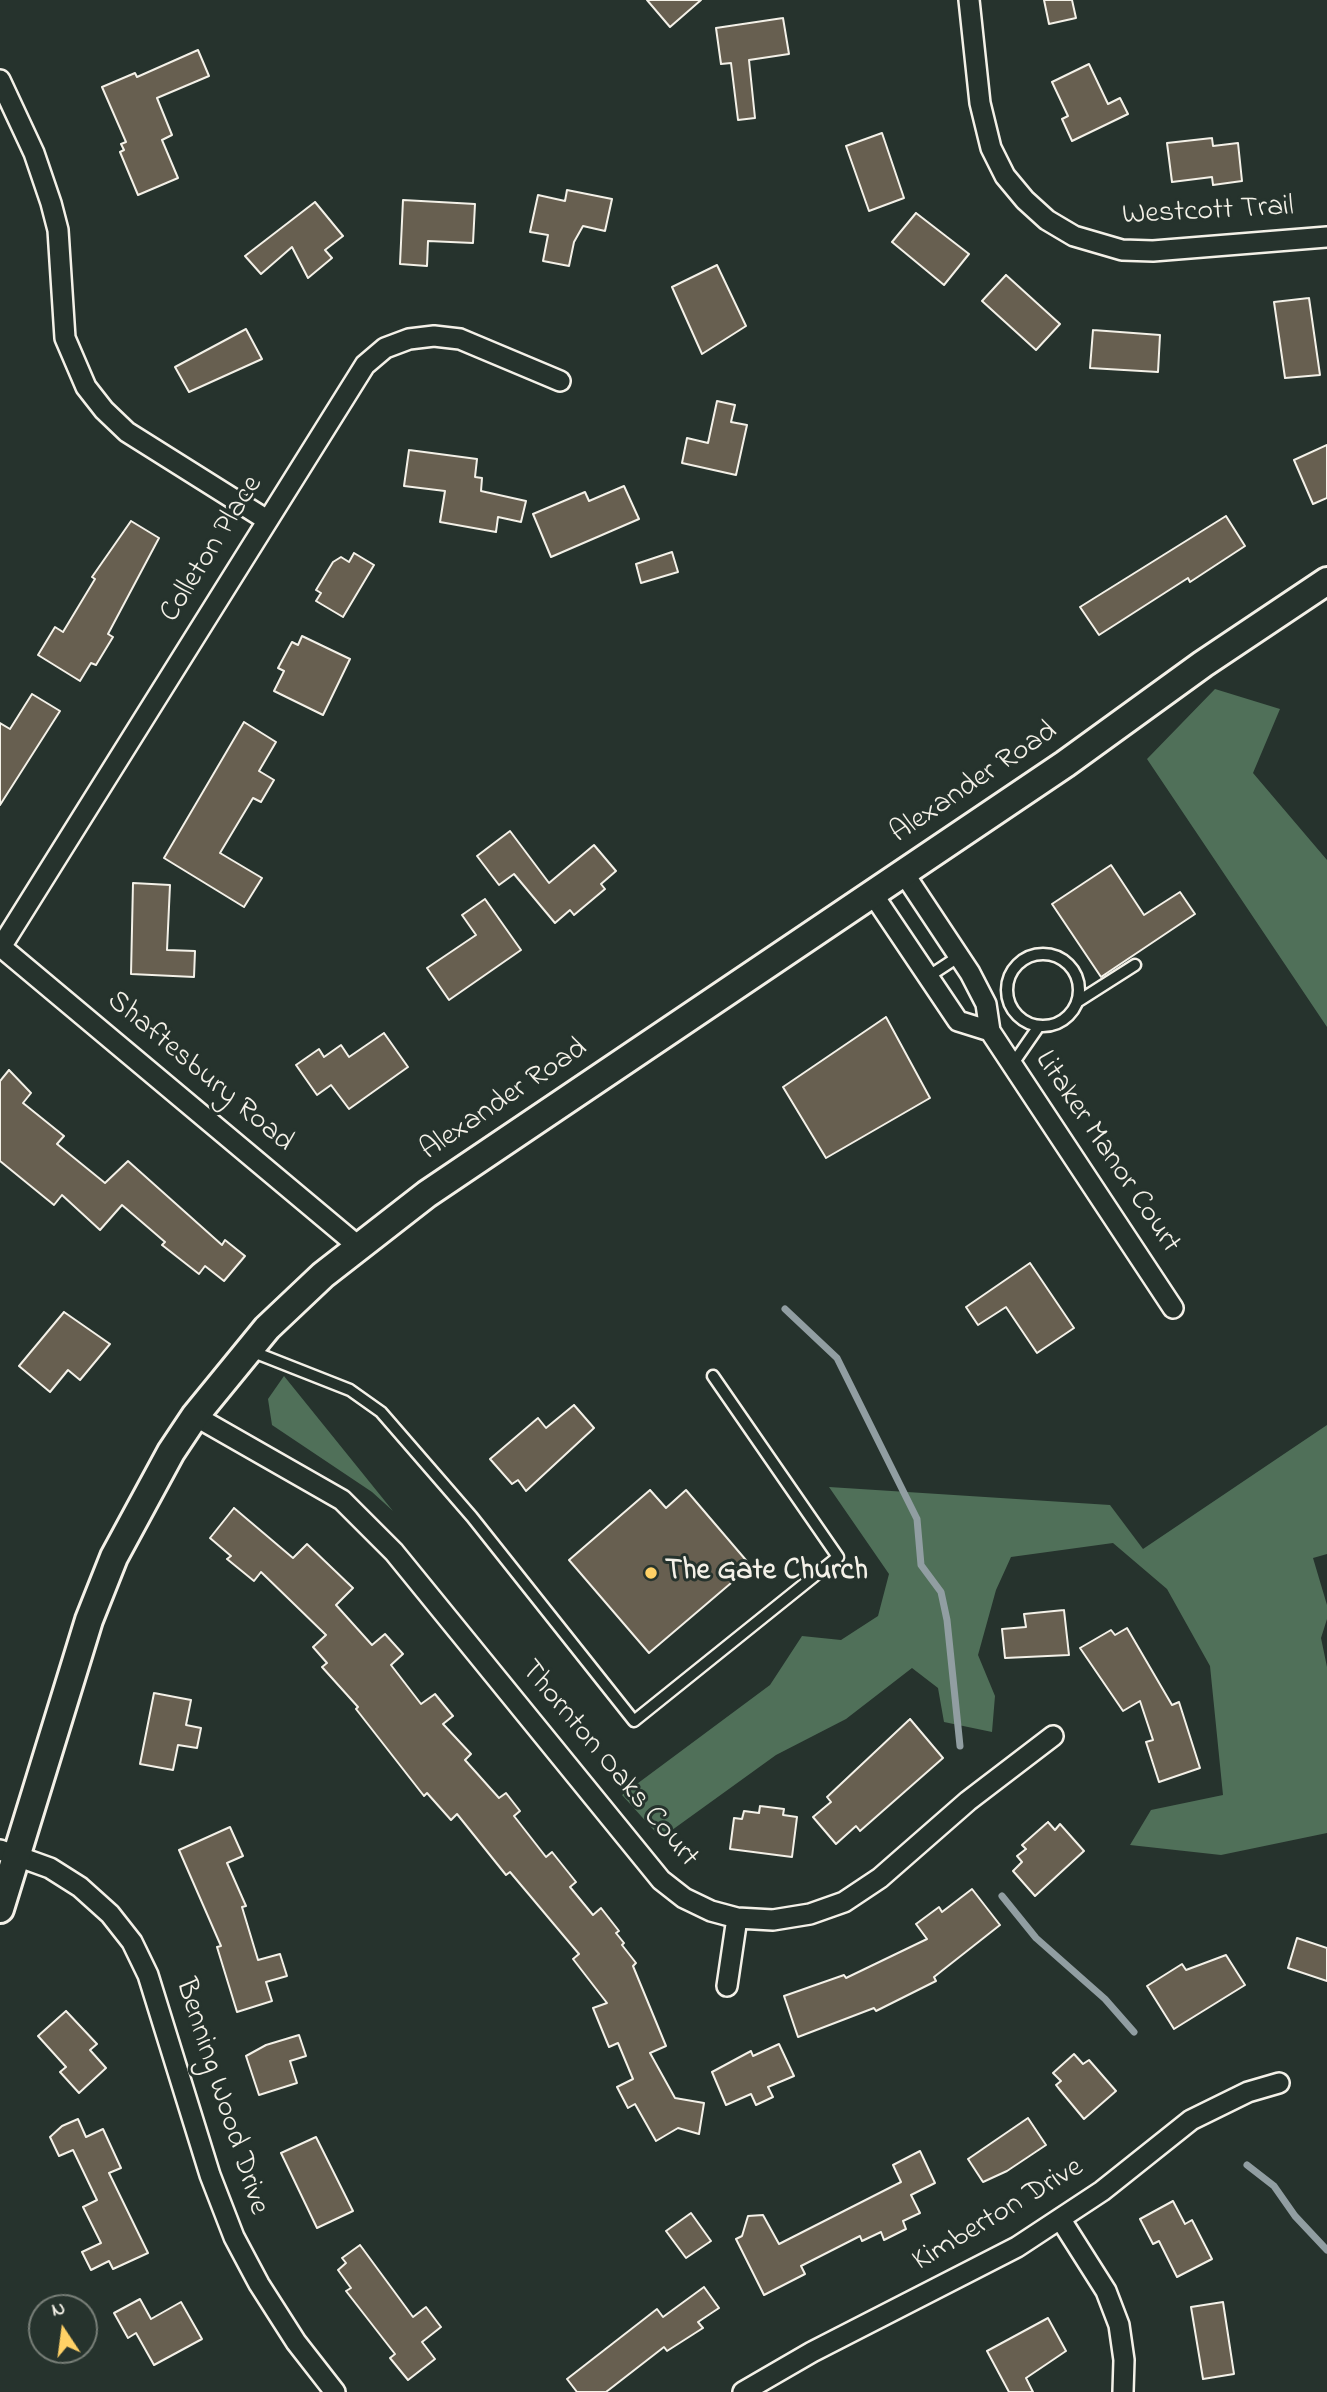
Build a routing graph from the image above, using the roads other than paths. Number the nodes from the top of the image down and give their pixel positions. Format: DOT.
graph roads {
  1 [pos="969,0"];
  2 [pos="0,80"];
  3 [pos="1327,237"];
  4 [pos="559,381"];
  5 [pos="267,520"];
  6 [pos="1327,581"];
  7 [pos="903,872"];
  8 [pos="872,893"];
  9 [pos="1,947"];
  10 [pos="958,957"];
  11 [pos="1135,965"];
  12 [pos="929,976"];
  13 [pos="1077,1002"];
  14 [pos="1039,1026"];
  15 [pos="990,1031"];
  16 [pos="1012,1065"];
  17 [pos="359,1246"];
  18 [pos="1174,1308"];
  19 [pos="247,1350"];
  20 [pos="713,1376"];
  21 [pos="195,1416"];
  22 [pos="1053,1736"];
  23 [pos="9,1853"];
  24 [pos="0,1909"];
  25 [pos="737,1918"];
  26 [pos="727,1986"];
  27 [pos="1279,2084"];
  28 [pos="1062,2220"];
  29 [pos="335,2392"];
  30 [pos="743,2392"];
  31 [pos="1123,2392"];
  1 -- 3 [label="street, Westcott Trail"];
  2 -- 5 [label="street"];
  4 -- 5 [label="street, Colleton Place"];
  5 -- 9 [label="street, Colleton Place"];
  6 -- 7 [label="street, Alexander Road"];
  7 -- 8 [label="street, Alexander Road"];
  7 -- 10 [label="street, Litaker Manor Court"];
  8 -- 12 [label="street"];
  8 -- 17 [label="street, Alexander Road"];
  9 -- 17 [label="street, Shaftesbury Road"];
  10 -- 12 [label="lane"];
  10 -- 15 [label="street, Litaker Manor Court"];
  11 -- 13 [label="lane"];
  12 -- 15 [label="street"];
  13 -- 14 [label="lane"];
  13 -- 14 [label="lane"];
  14 -- 16 [label="lane"];
  15 -- 16 [label="street, Litaker Manor Court"];
  16 -- 18 [label="street, Litaker Manor Court"];
  17 -- 19 [label="street, Alexander Road"];
  19 -- 20 [label="lane"];
  19 -- 21 [label="street, Alexander Road"];
  21 -- 23 [label="street, Alexander Road"];
  21 -- 25 [label="street, Thornton Oaks Court"];
  22 -- 25 [label="street, Thornton Oaks Court"];
  23 -- 24 [label="street, Alexander Road"];
  23 -- 29 [label="street, Benning Wood Drive"];
  25 -- 26 [label="street"];
  27 -- 28 [label="street, Kimberton Drive"];
  28 -- 30 [label="street, Kimberton Drive"];
  28 -- 31 [label="street"];
}
